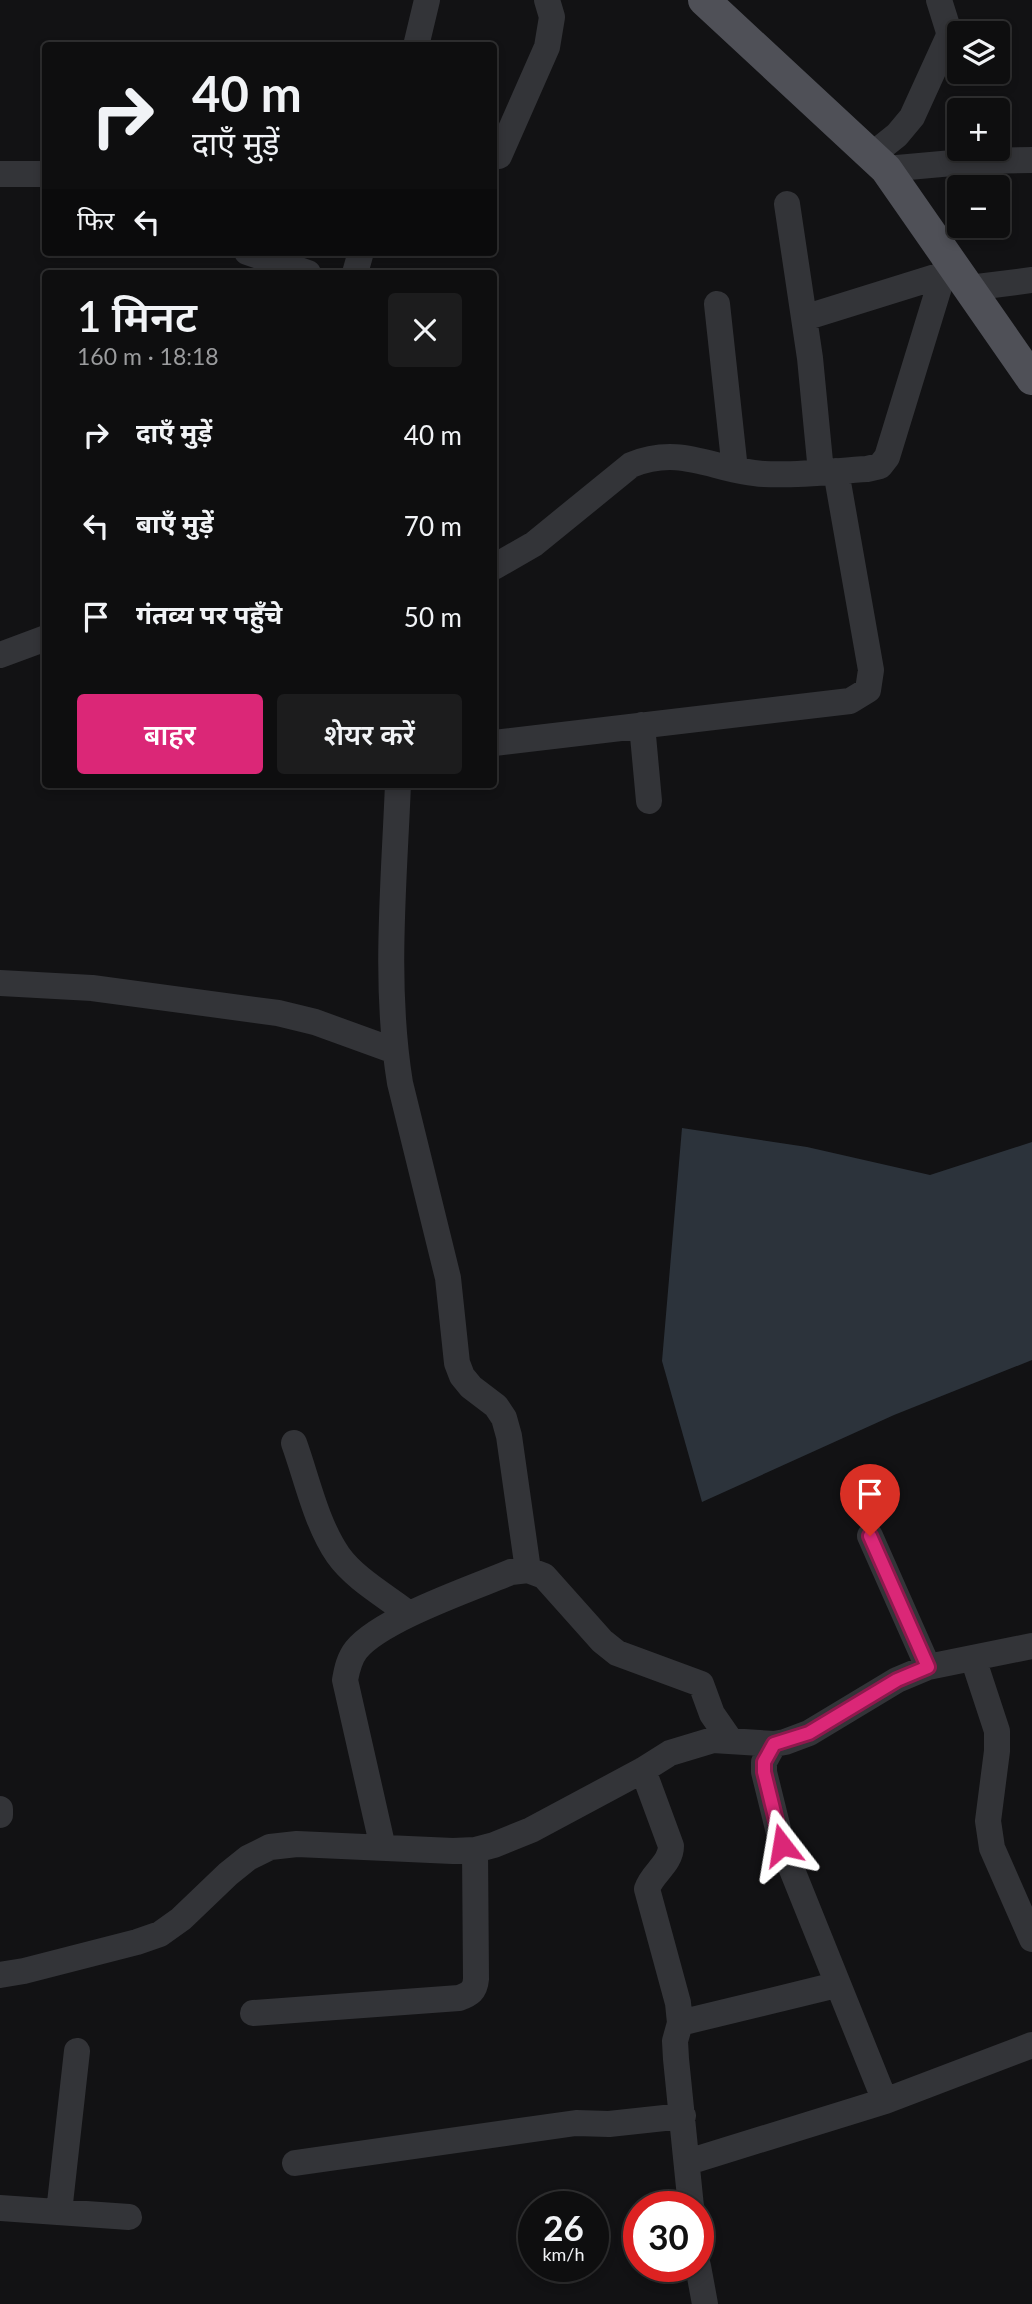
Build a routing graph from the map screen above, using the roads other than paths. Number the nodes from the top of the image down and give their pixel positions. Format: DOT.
graph roads {
  1 [pos="428,0"];
  2 [pos="547,0"];
  3 [pos="704,0"];
  4 [pos="939,0"];
  5 [pos="417,42"];
  6 [pos="499,156"];
  7 [pos="1032,160"];
  8 [pos="879,162"];
  9 [pos="0,174"];
  10 [pos="42,174"];
  11 [pos="787,204"];
  12 [pos="258,256"];
  13 [pos="298,270"];
  14 [pos="953,274"];
  15 [pos="1032,280"];
  16 [pos="717,304"];
  17 [pos="804,318"];
  18 [pos="1032,379"];
  19 [pos="735,470"];
  20 [pos="828,471"];
  21 [pos="497,565"];
  22 [pos="42,639"];
  23 [pos="0,655"];
  24 [pos="642,725"];
  25 [pos="497,743"];
  26 [pos="398,788"];
  27 [pos="649,801"];
  28 [pos="0,983"];
  29 [pos="395,1052"];
  30 [pos="294,1443"];
  31 [pos="870,1536"];
  32 [pos="528,1570"];
  33 [pos="410,1614"];
  34 [pos="1032,1646"];
  35 [pos="973,1658"];
  36 [pos="928,1667"];
  37 [pos="730,1740"];
  38 [pos="774,1744"];
  39 [pos="643,1770"];
  40 [pos="383,1848"];
  41 [pos="475,1850"];
  42 [pos="1032,1939"];
  43 [pos="0,1975"];
  44 [pos="836,1985"];
  45 [pos="253,2013"];
  46 [pos="680,2023"];
  47 [pos="1032,2045"];
  48 [pos="77,2051"];
  49 [pos="885,2101"];
  50 [pos="682,2116"];
  51 [pos="688,2162"];
  52 [pos="295,2163"];
  53 [pos="690,2191"];
  54 [pos="0,2208"];
  55 [pos="59,2212"];
  56 [pos="129,2217"];
  57 [pos="701,2282"];
  58 [pos="705,2304"];
  1 -- 5 [label="street"];
  2 -- 6 [label="street"];
  3 -- 8 [label="main road"];
  4 -- 8 [label="street"];
  7 -- 8 [label="street"];
  8 -- 14 [label="main road"];
  9 -- 10 [label="street"];
  11 -- 17 [label="street"];
  12 -- 13 [label="street"];
  14 -- 15 [label="street"];
  14 -- 17 [label="street"];
  14 -- 18 [label="main road"];
  14 -- 20 [label="street"];
  16 -- 19 [label="street"];
  17 -- 20 [label="street"];
  19 -- 20 [label="street"];
  19 -- 21 [label="street"];
  20 -- 24 [label="street"];
  22 -- 23 [label="street"];
  24 -- 25 [label="street"];
  24 -- 27 [label="street"];
  26 -- 29 [label="street"];
  28 -- 29 [label="street"];
  29 -- 32 [label="street"];
  30 -- 33 [label="street"];
  31 -- 36 [label="street"];
  32 -- 33 [label="street"];
  32 -- 37 [label="street"];
  33 -- 40 [label="street"];
  34 -- 35 [label="street"];
  35 -- 36 [label="street"];
  35 -- 42 [label="street"];
  36 -- 38 [label="street"];
  37 -- 38 [label="street"];
  37 -- 39 [label="street"];
  38 -- 44 [label="street"];
  39 -- 41 [label="street"];
  39 -- 46 [label="street"];
  40 -- 41 [label="street"];
  40 -- 43 [label="street"];
  41 -- 45 [label="street"];
  44 -- 46 [label="street"];
  44 -- 49 [label="street"];
  46 -- 50 [label="street"];
  47 -- 49 [label="street"];
  48 -- 55 [label="street"];
  49 -- 51 [label="street"];
  50 -- 51 [label="street"];
  50 -- 52 [label="street"];
  51 -- 53 [label="street"];
  54 -- 55 [label="street"];
  55 -- 56 [label="street"];
  57 -- 58 [label="street"];
}
